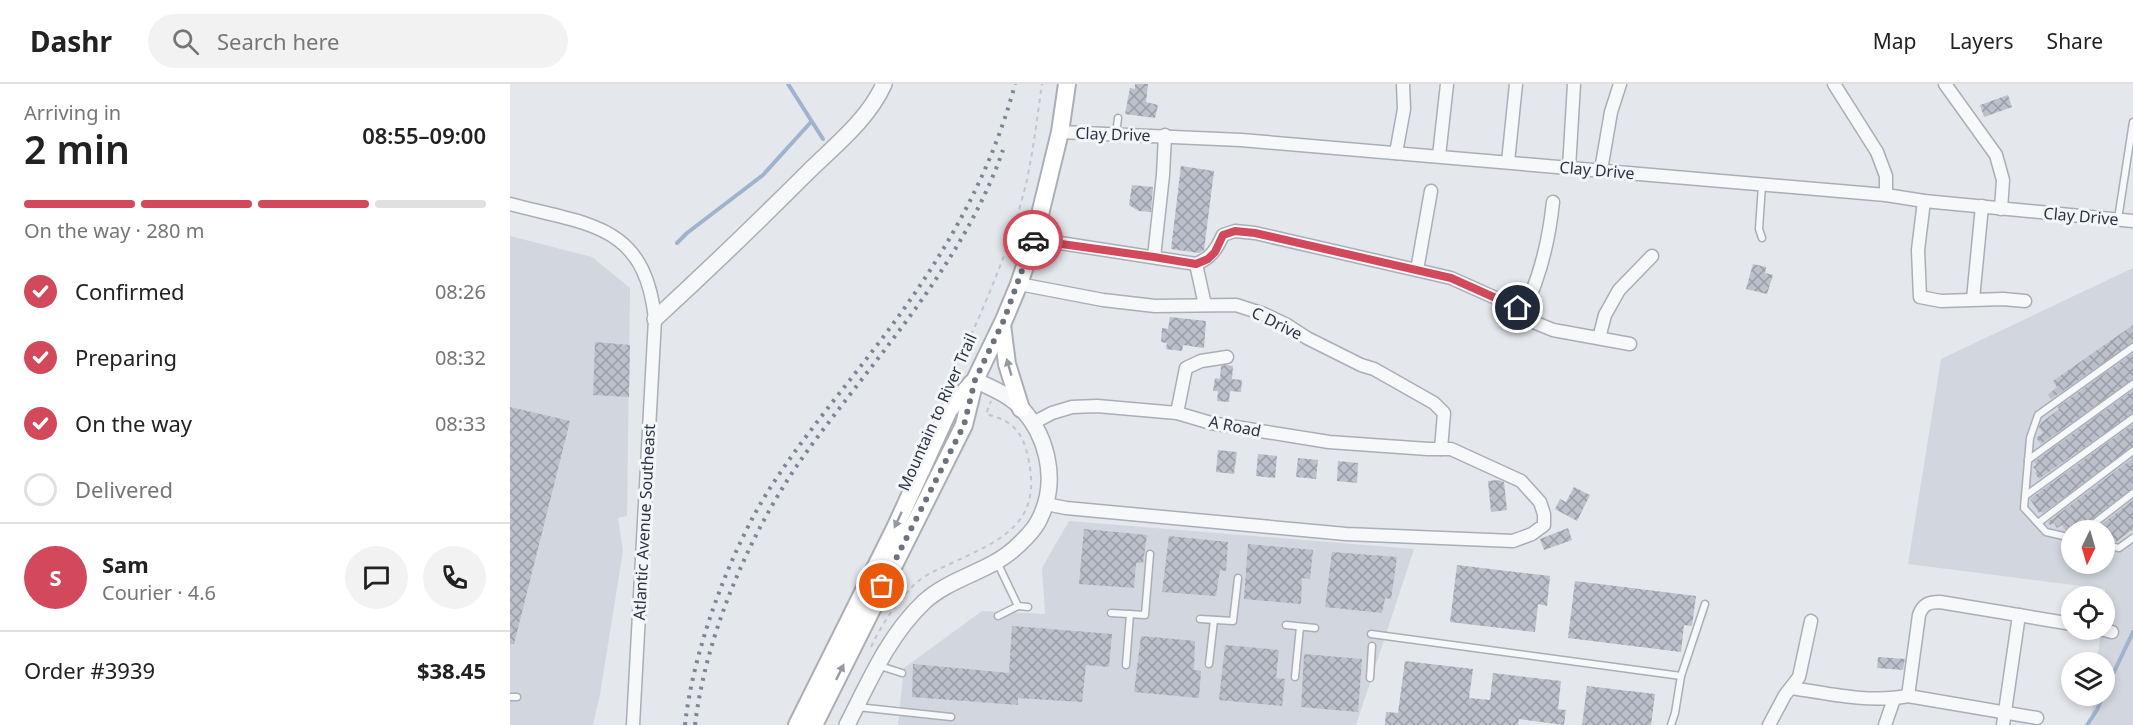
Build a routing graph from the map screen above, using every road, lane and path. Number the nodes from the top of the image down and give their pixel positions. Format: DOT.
graph roads {
  1 [pos="884,84"];
  2 [pos="1042,84"];
  3 [pos="1067,84"];
  4 [pos="1403,84"];
  5 [pos="1447,84"];
  6 [pos="1516,84"];
  7 [pos="1574,84"];
  8 [pos="1620,84"];
  9 [pos="1834,84"];
  10 [pos="1945,84"];
  11 [pos="1118,118"];
  12 [pos="2133,122"];
  13 [pos="1060,132"];
  14 [pos="1116,134"];
  15 [pos="1166,135"];
  16 [pos="1396,153"];
  17 [pos="1440,156"];
  18 [pos="1508,162"];
  19 [pos="1569,168"];
  20 [pos="1601,170"];
  21 [pos="1762,185"];
  22 [pos="1431,191"];
  23 [pos="1886,195"];
  24 [pos="1924,201"];
  25 [pos="1553,202"];
  26 [pos="510,204"];
  27 [pos="1982,207"];
  28 [pos="2001,209"];
  29 [pos="2118,220"];
  30 [pos="2133,221"];
  31 [pos="1762,238"];
  32 [pos="1034,239"];
  33 [pos="1652,256"];
  34 [pos="1154,257"];
  35 [pos="1196,264"];
  36 [pos="1417,270"];
  37 [pos="1019,284"];
  38 [pos="1973,299"];
  39 [pos="2025,301"];
  40 [pos="1204,305"];
  41 [pos="1523,312"];
  42 [pos="656,320"];
  43 [pos="1002,325"];
  44 [pos="1599,338"];
  45 [pos="1630,344"];
  46 [pos="2133,347"];
  47 [pos="1227,357"];
  48 [pos="975,380"];
  49 [pos="2133,384"];
  50 [pos="943,395"];
  51 [pos="1021,409"];
  52 [pos="1177,413"];
  53 [pos="986,414"];
  54 [pos="2133,418"];
  55 [pos="1033,423"];
  56 [pos="1441,449"];
  57 [pos="2133,452"];
  58 [pos="2028,460"];
  59 [pos="2133,494"];
  60 [pos="2025,496"];
  61 [pos="1046,504"];
  62 [pos="2099,520"];
  63 [pos="2038,523"];
  64 [pos="2061,535"];
  65 [pos="2133,538"];
  66 [pos="2115,548"];
  67 [pos="1150,554"];
  68 [pos="997,561"];
  69 [pos="1238,578"];
  70 [pos="1705,604"];
  71 [pos="1018,606"];
  72 [pos="1028,607"];
  73 [pos="1111,613"];
  74 [pos="1130,614"];
  75 [pos="2019,615"];
  76 [pos="998,616"];
  77 [pos="1200,619"];
  78 [pos="1214,620"];
  79 [pos="1811,621"];
  80 [pos="2061,622"];
  81 [pos="1286,625"];
  82 [pos="1300,627"];
  83 [pos="1315,628"];
  84 [pos="1371,634"];
  85 [pos="1372,646"];
  86 [pos="873,659"];
  87 [pos="1209,664"];
  88 [pos="1126,665"];
  89 [pos="902,673"];
  90 [pos="1295,676"];
  91 [pos="1681,676"];
  92 [pos="1370,678"];
  93 [pos="1792,688"];
  94 [pos="1908,696"];
  95 [pos="1894,699"];
  96 [pos="856,707"];
  97 [pos="951,717"];
  98 [pos="2037,718"];
  99 [pos="2004,719"];
  100 [pos="633,725"];
  101 [pos="797,725"];
  102 [pos="814,725"];
  103 [pos="847,725"];
  104 [pos="1671,725"];
  105 [pos="1769,725"];
  106 [pos="1885,725"];
  1 -- 42 [label="street"];
  2 -- 50 [label="path, Mountain to River Trail"];
  3 -- 13 [label="main road"];
  4 -- 16 [label="street"];
  5 -- 17 [label="street"];
  6 -- 18 [label="street"];
  7 -- 19 [label="street"];
  8 -- 20 [label="street"];
  9 -- 23 [label="street"];
  10 -- 28 [label="street"];
  11 -- 14 [label="lane"];
  12 -- 29 [label="lane"];
  13 -- 14 [label="street, Clay Drive"];
  13 -- 32 [label="main road"];
  14 -- 15 [label="street, Clay Drive"];
  15 -- 16 [label="street, Clay Drive"];
  15 -- 34 [label="street"];
  16 -- 17 [label="street, Clay Drive"];
  17 -- 18 [label="street, Clay Drive"];
  18 -- 19 [label="street, Clay Drive"];
  19 -- 20 [label="street, Clay Drive"];
  20 -- 21 [label="street, Clay Drive"];
  21 -- 23 [label="street, Clay Drive"];
  21 -- 31 [label="lane"];
  22 -- 36 [label="street"];
  23 -- 24 [label="street, Clay Drive"];
  24 -- 27 [label="street, Clay Drive"];
  24 -- 38 [label="street"];
  25 -- 41 [label="street"];
  26 -- 42 [label="street, Atlantic Avenue Southeast"];
  27 -- 28 [label="street, Clay Drive"];
  27 -- 38 [label="street"];
  28 -- 29 [label="street, Clay Drive"];
  29 -- 30 [label="street, Clay Drive"];
  32 -- 34 [label="street"];
  32 -- 37 [label="main road"];
  33 -- 44 [label="street"];
  34 -- 35 [label="street"];
  35 -- 36 [label="street"];
  35 -- 40 [label="street"];
  36 -- 41 [label="street"];
  37 -- 40 [label="street, C Drive"];
  37 -- 43 [label="main road"];
  38 -- 39 [label="street"];
  40 -- 56 [label="street, C Drive"];
  41 -- 44 [label="street"];
  42 -- 100 [label="street, Atlantic Avenue Southeast"];
  43 -- 48 [label="main road"];
  51 -- 43 [label="main road, one-way"];
  44 -- 45 [label="street"];
  46 -- 58 [label="lane"];
  47 -- 52 [label="street"];
  48 -- 51 [label="street"];
  48 -- 101 [label="main road, one-way"];
  102 -- 48 [label="main road, one-way"];
  49 -- 58 [label="lane"];
  51 -- 55 [label="street"];
  52 -- 55 [label="street, A Road"];
  52 -- 56 [label="street, A Road"];
  53 -- 86 [label="path"];
  54 -- 60 [label="lane"];
  55 -- 61 [label="street"];
  56 -- 61 [label="street, A Road"];
  57 -- 63 [label="lane"];
  58 -- 60 [label="lane"];
  59 -- 62 [label="lane"];
  60 -- 63 [label="lane"];
  61 -- 68 [label="street"];
  63 -- 64 [label="lane"];
  65 -- 66 [label="lane"];
  67 -- 74 [label="lane"];
  68 -- 71 [label="lane"];
  68 -- 86 [label="street"];
  69 -- 78 [label="lane"];
  70 -- 91 [label="lane"];
  71 -- 72 [label="lane"];
  71 -- 76 [label="lane"];
  73 -- 74 [label="lane"];
  74 -- 88 [label="lane"];
  75 -- 80 [label="street"];
  75 -- 94 [label="street"];
  75 -- 99 [label="street"];
  77 -- 78 [label="lane"];
  78 -- 87 [label="lane"];
  79 -- 93 [label="street"];
  81 -- 82 [label="lane"];
  82 -- 83 [label="lane"];
  82 -- 90 [label="lane"];
  84 -- 91 [label="lane"];
  85 -- 92 [label="lane"];
  86 -- 89 [label="lane"];
  86 -- 96 [label="street"];
  91 -- 104 [label="lane"];
  93 -- 95 [label="street"];
  93 -- 105 [label="street"];
  94 -- 95 [label="street"];
  94 -- 99 [label="street"];
  95 -- 106 [label="street"];
  96 -- 97 [label="lane"];
  96 -- 103 [label="street"];
  98 -- 99 [label="street"];
}
